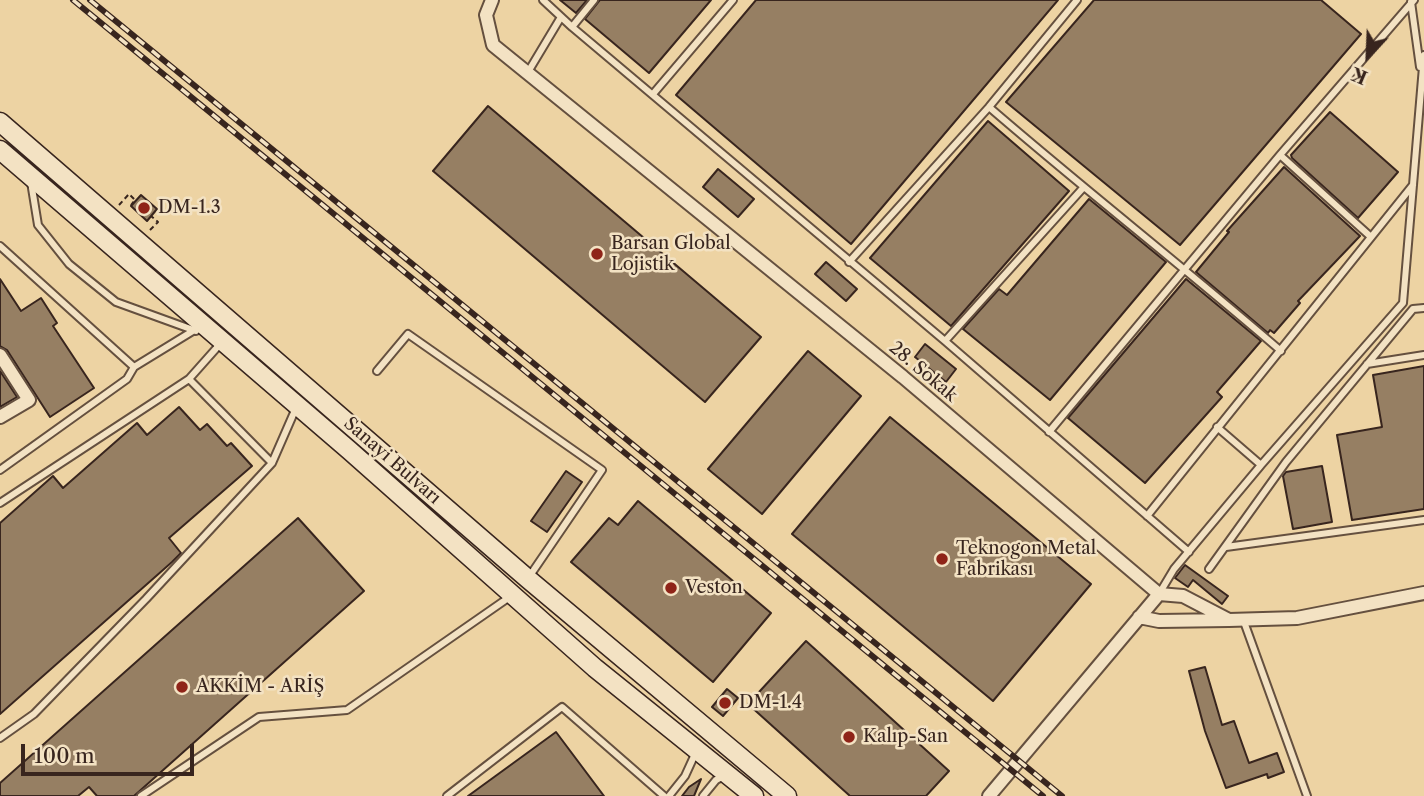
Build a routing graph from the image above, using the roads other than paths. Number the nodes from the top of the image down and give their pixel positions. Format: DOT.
graph roads {
  1 [pos="492,0"];
  2 [pos="543,0"];
  3 [pos="594,0"];
  4 [pos="733,0"];
  5 [pos="1077,0"];
  6 [pos="1411,1"];
  7 [pos="561,17"];
  8 [pos="572,27"];
  9 [pos="1424,55"];
  10 [pos="528,74"];
  11 [pos="1422,83"];
  12 [pos="653,94"];
  13 [pos="989,107"];
  14 [pos="0,122"];
  15 [pos="0,150"];
  16 [pos="1280,155"];
  17 [pos="31,176"];
  18 [pos="1413,184"];
  19 [pos="1083,188"];
  20 [pos="1371,237"];
  21 [pos="0,246"];
  22 [pos="849,262"];
  23 [pos="1185,268"];
  24 [pos="1424,308"];
  25 [pos="199,328"];
  26 [pos="222,341"];
  27 [pos="945,341"];
  28 [pos="1281,351"];
  29 [pos="0,355"];
  30 [pos="1424,355"];
  31 [pos="1367,364"];
  32 [pos="134,367"];
  33 [pos="377,371"];
  34 [pos="188,379"];
  35 [pos="297,406"];
  36 [pos="0,418"];
  37 [pos="1217,427"];
  38 [pos="1049,432"];
  39 [pos="272,463"];
  40 [pos="1261,465"];
  41 [pos="0,470"];
  42 [pos="0,503"];
  43 [pos="1147,516"];
  44 [pos="1424,520"];
  45 [pos="1226,547"];
  46 [pos="1189,552"];
  47 [pos="1209,569"];
  48 [pos="528,579"];
  49 [pos="1424,593"];
  50 [pos="1158,594"];
  51 [pos="512,595"];
  52 [pos="1139,617"];
  53 [pos="1243,619"];
  54 [pos="1229,620"];
  55 [pos="0,738"];
  56 [pos="696,750"];
  57 [pos="726,774"];
  58 [pos="141,796"];
  59 [pos="447,796"];
  60 [pos="666,796"];
  61 [pos="703,796"];
  62 [pos="754,796"];
  63 [pos="787,796"];
  64 [pos="989,796"];
  65 [pos="1307,796"];
  1 -- 10 [label="street, 28. Sokak"];
  2 -- 7 [label="lane"];
  3 -- 8 [label="lane"];
  4 -- 12 [label="lane"];
  5 -- 13 [label="lane"];
  6 -- 11 [label="lane"];
  6 -- 16 [label="lane"];
  7 -- 8 [label="lane"];
  7 -- 10 [label="lane"];
  8 -- 12 [label="lane"];
  9 -- 11 [label="lane"];
  10 -- 50 [label="street, 28. Sokak"];
  11 -- 18 [label="lane"];
  12 -- 22 [label="lane"];
  13 -- 19 [label="lane"];
  13 -- 22 [label="lane"];
  14 -- 48 [label="main road, Sanayi Bulvarı"];
  15 -- 17 [label="main road, Sanayi Bulvarı"];
  16 -- 20 [label="lane"];
  16 -- 23 [label="lane"];
  17 -- 25 [label="main road, Sanayi Bulvarı"];
  17 -- 25 [label="lane"];
  18 -- 20 [label="lane"];
  18 -- 40 [label="lane"];
  19 -- 23 [label="lane"];
  19 -- 27 [label="lane"];
  20 -- 28 [label="lane"];
  21 -- 32 [label="lane"];
  22 -- 27 [label="lane"];
  23 -- 28 [label="lane"];
  23 -- 38 [label="lane"];
  24 -- 31 [label="lane"];
  25 -- 26 [label="main road, Sanayi Bulvarı"];
  25 -- 32 [label="lane"];
  26 -- 34 [label="lane"];
  26 -- 35 [label="main road, Sanayi Bulvarı"];
  27 -- 38 [label="lane"];
  28 -- 37 [label="lane"];
  29 -- 36 [label="street"];
  30 -- 31 [label="lane"];
  31 -- 45 [label="lane"];
  32 -- 41 [label="lane"];
  33 -- 48 [label="lane"];
  34 -- 39 [label="lane"];
  34 -- 42 [label="lane"];
  35 -- 39 [label="lane"];
  35 -- 51 [label="main road, Sanayi Bulvarı"];
  37 -- 40 [label="lane"];
  37 -- 43 [label="lane"];
  38 -- 43 [label="lane"];
  39 -- 55 [label="lane"];
  40 -- 46 [label="lane"];
  43 -- 46 [label="lane"];
  44 -- 45 [label="lane"];
  45 -- 47 [label="lane"];
  46 -- 50 [label="lane"];
  48 -- 63 [label="main road, Sanayi Bulvarı"];
  49 -- 53 [label="street"];
  50 -- 52 [label="street"];
  50 -- 54 [label="street"];
  51 -- 56 [label="main road, Sanayi Bulvarı"];
  51 -- 58 [label="lane"];
  52 -- 54 [label="street"];
  52 -- 64 [label="street"];
  53 -- 54 [label="street"];
  53 -- 65 [label="lane"];
  56 -- 57 [label="main road, Sanayi Bulvarı"];
  56 -- 60 [label="lane"];
  57 -- 61 [label="lane"];
  57 -- 62 [label="main road, Sanayi Bulvarı"];
  59 -- 60 [label="lane"];
}
